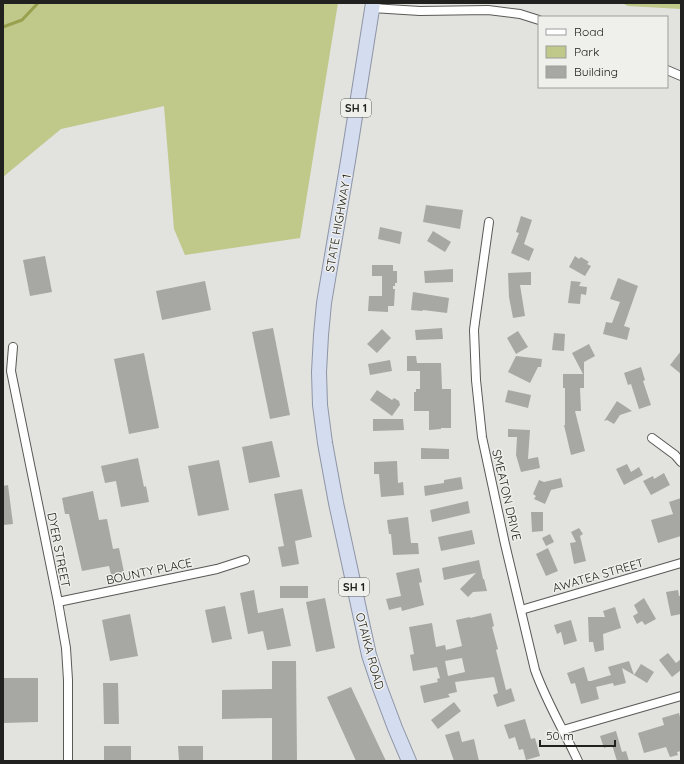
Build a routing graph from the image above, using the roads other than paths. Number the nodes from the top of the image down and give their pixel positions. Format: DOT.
graph roads {
  1 [pos="372,5"];
  2 [pos="538,20"];
  3 [pos="668,70"];
  4 [pos="681,76"];
  5 [pos="489,222"];
  6 [pos="12,347"];
  7 [pos="652,438"];
  8 [pos="325,443"];
  9 [pos="681,462"];
  10 [pos="245,560"];
  11 [pos="681,563"];
  12 [pos="58,602"];
  13 [pos="521,610"];
  14 [pos="681,696"];
  15 [pos="563,730"];
  16 [pos="68,761"];
  17 [pos="409,761"];
  18 [pos="578,761"];
  1 -- 2 [label="street"];
  1 -- 8 [label="highway, STATE HIGHWAY 1 / SH 1"];
  3 -- 4 [label="street"];
  5 -- 13 [label="street, SMEATON DRIVE"];
  6 -- 12 [label="street, DYER STREET"];
  7 -- 9 [label="street"];
  8 -- 17 [label="highway, OTAIKA ROAD / SH 1"];
  10 -- 12 [label="street, BOUNTY PLACE"];
  11 -- 13 [label="street, AWATEA STREET"];
  12 -- 16 [label="street, DYER STREET"];
  13 -- 15 [label="street, SMEATON DRIVE"];
  14 -- 15 [label="street"];
  15 -- 18 [label="street, SMEATON DRIVE"];
}
